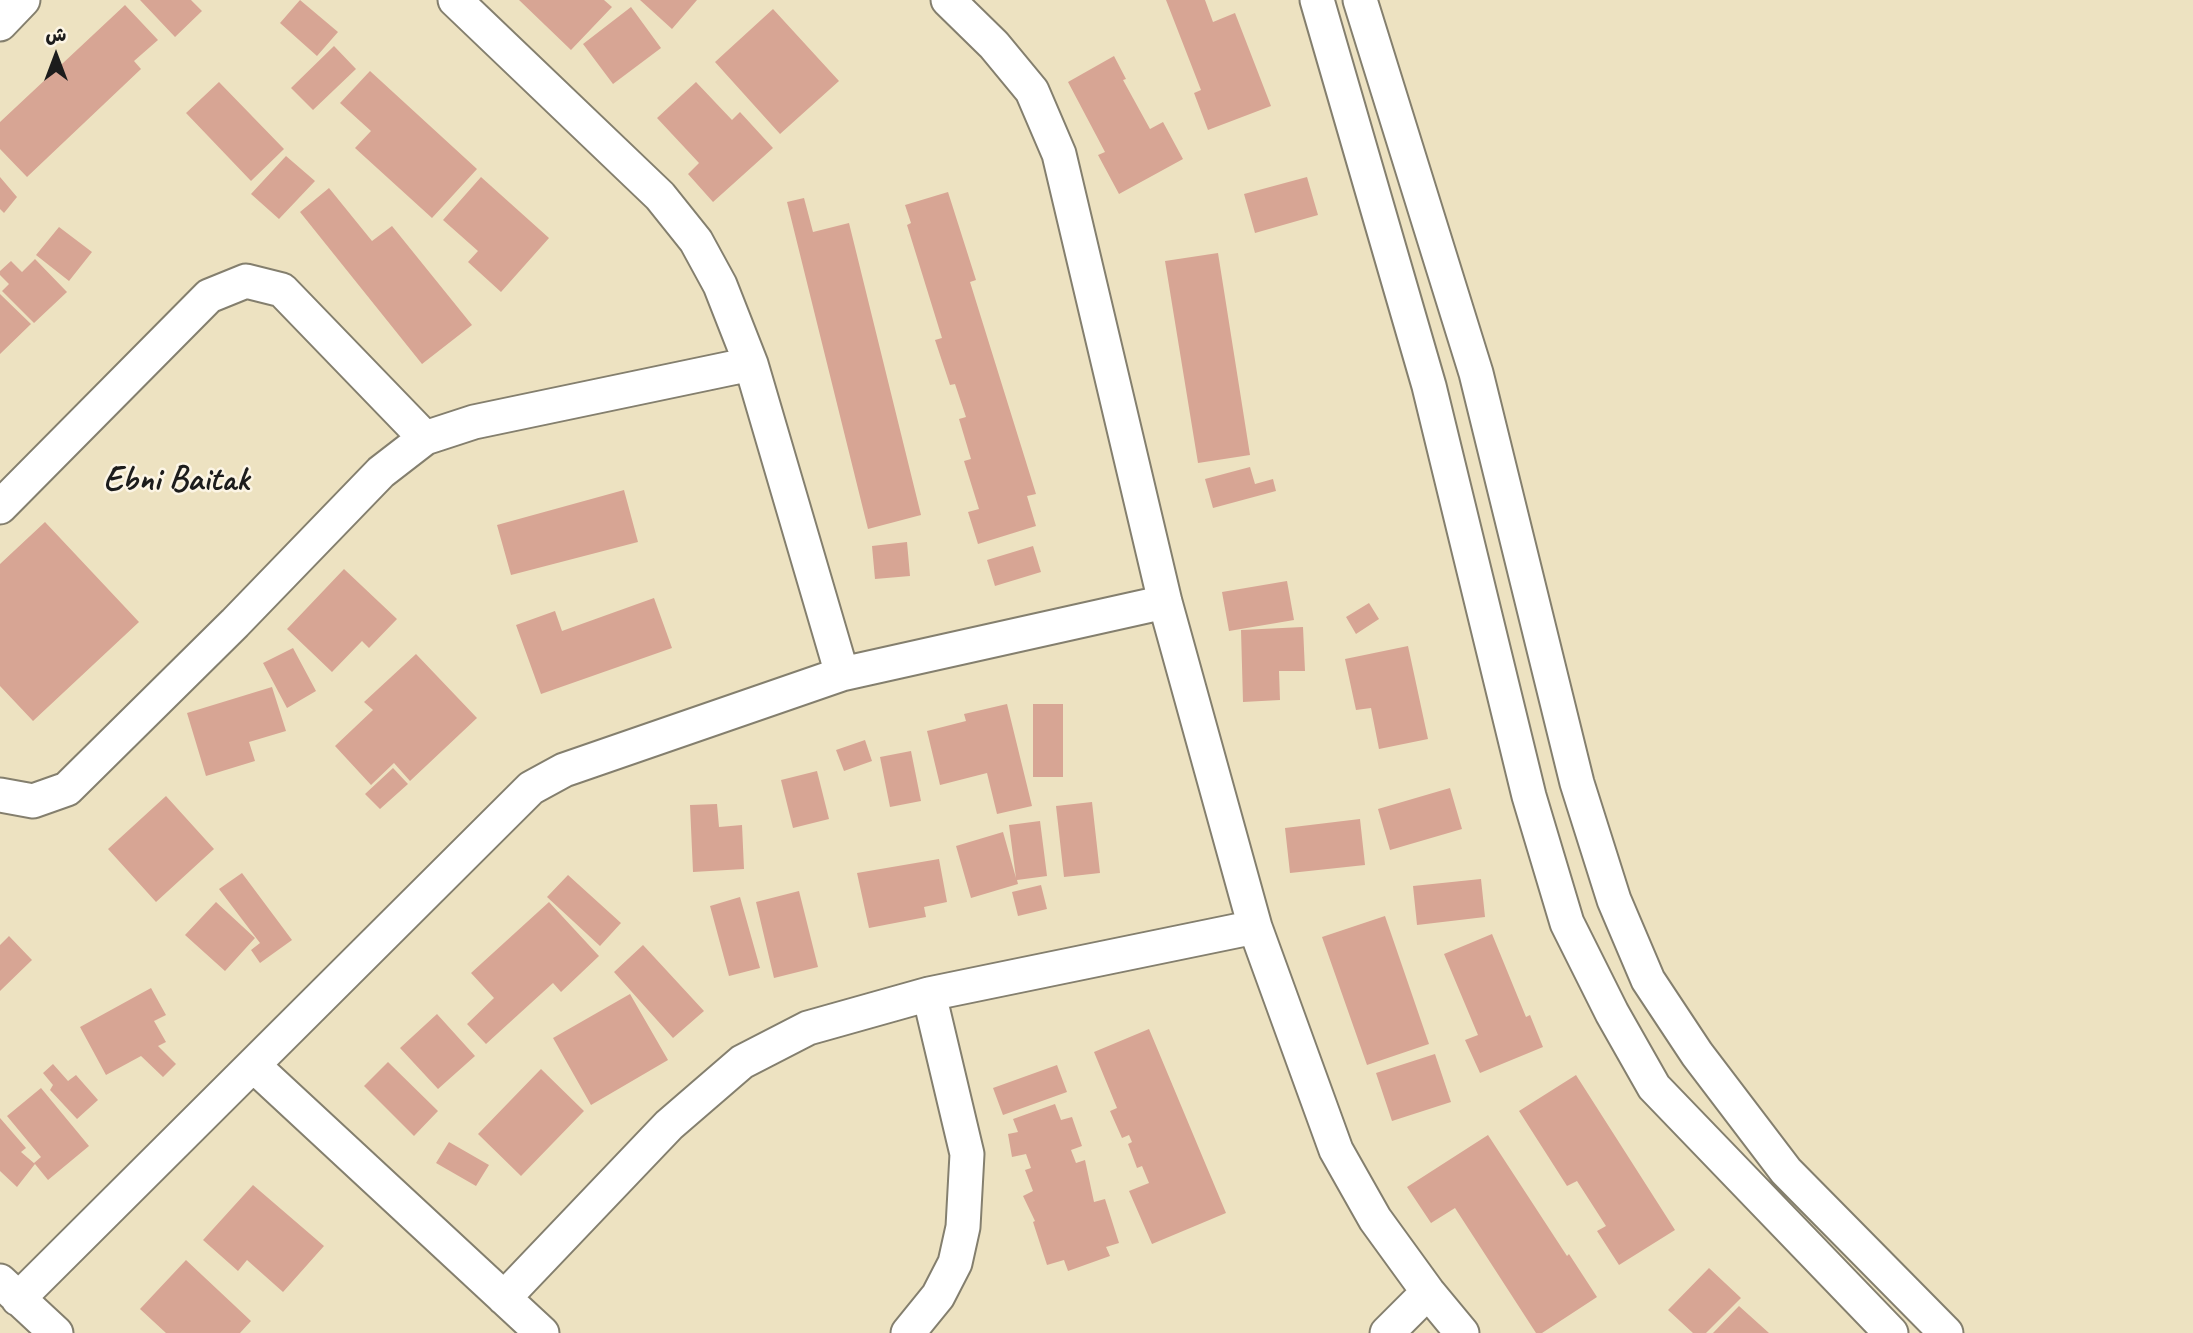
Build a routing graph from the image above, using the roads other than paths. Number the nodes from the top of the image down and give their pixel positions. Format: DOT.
graph roads {
  1 [pos="23,0"];
  2 [pos="455,0"];
  3 [pos="948,0"];
  4 [pos="1317,0"];
  5 [pos="1360,0"];
  6 [pos="0,24"];
  7 [pos="751,364"];
  8 [pos="1476,373"];
  9 [pos="1429,386"];
  10 [pos="425,438"];
  11 [pos="0,506"];
  12 [pos="1165,602"];
  13 [pos="842,674"];
  14 [pos="0,795"];
  15 [pos="1255,927"];
  16 [pos="929,994"];
  17 [pos="253,1065"];
  18 [pos="9,1290"];
  19 [pos="1428,1292"];
  20 [pos="504,1298"];
  21 [pos="55,1333"];
  22 [pos="542,1333"];
  23 [pos="908,1333"];
  24 [pos="1387,1333"];
  25 [pos="1462,1333"];
  26 [pos="1891,1333"];
  27 [pos="1946,1333"];
  1 -- 6 [label="street"];
  2 -- 7 [label="street"];
  3 -- 12 [label="street"];
  4 -- 9 [label="street"];
  5 -- 8 [label="street"];
  7 -- 10 [label="street"];
  7 -- 13 [label="street"];
  8 -- 9 [label="street"];
  8 -- 27 [label="street"];
  9 -- 26 [label="street"];
  10 -- 11 [label="street"];
  10 -- 14 [label="street"];
  12 -- 13 [label="street"];
  12 -- 15 [label="street"];
  13 -- 17 [label="street"];
  15 -- 16 [label="street"];
  15 -- 19 [label="street"];
  16 -- 20 [label="street"];
  16 -- 23 [label="street"];
  17 -- 18 [label="street"];
  17 -- 20 [label="street"];
  18 -- 21 [label="street"];
  19 -- 24 [label="street"];
  19 -- 25 [label="street"];
  20 -- 22 [label="street"];
}
